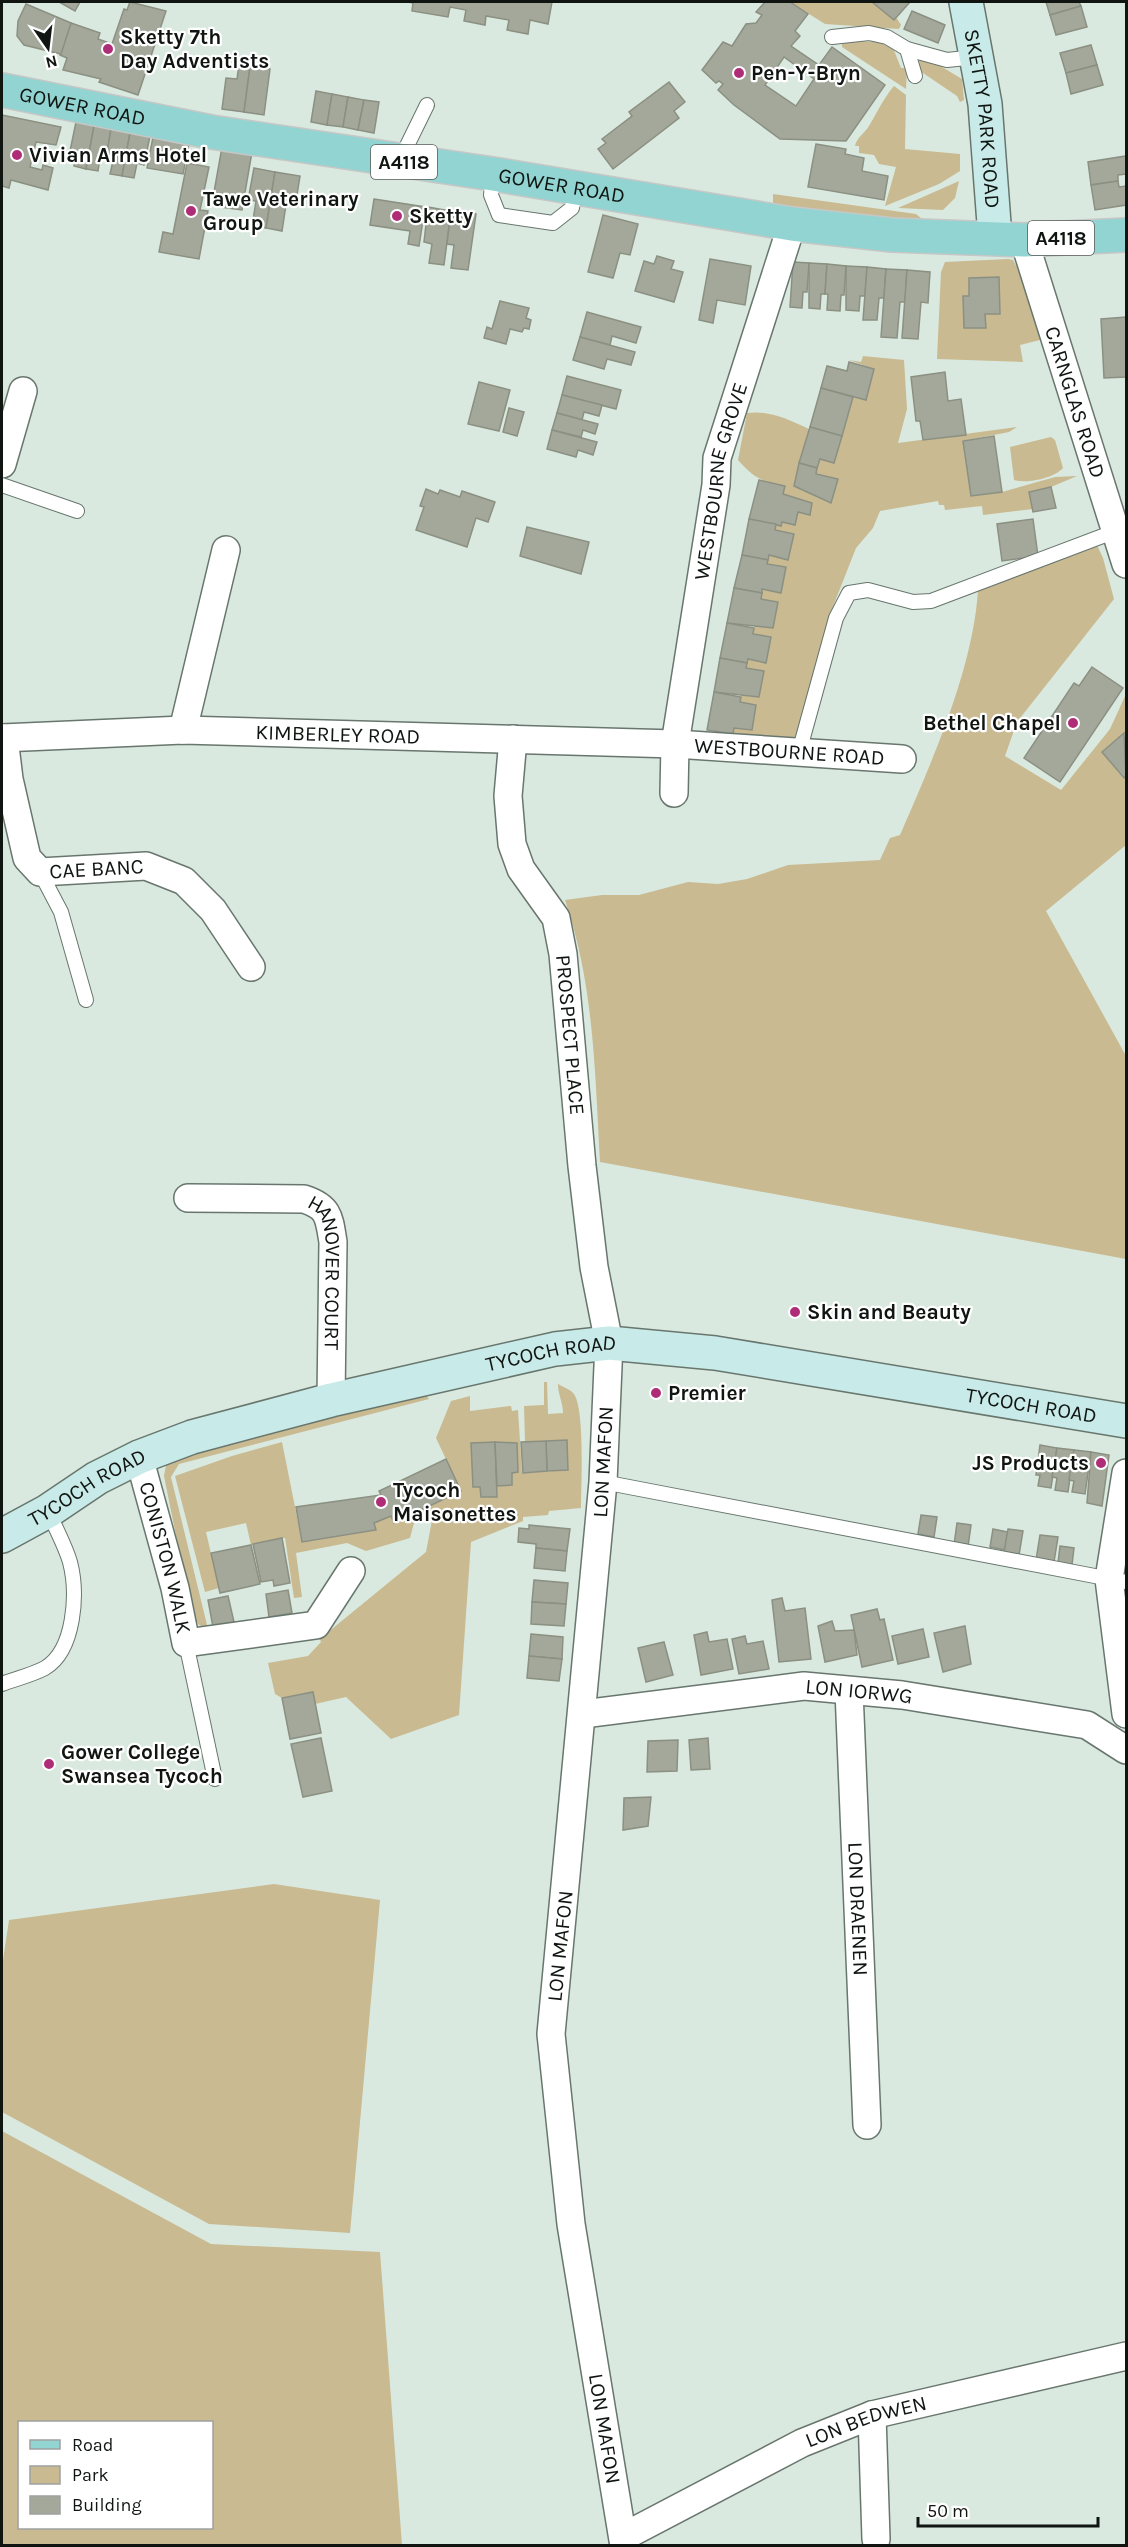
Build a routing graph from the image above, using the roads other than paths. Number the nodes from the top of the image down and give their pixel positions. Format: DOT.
graph roads {
  1 [pos="966,2"];
  2 [pos="832,37"];
  3 [pos="907,49"];
  4 [pos="976,57"];
  5 [pos="915,76"];
  6 [pos="2,90"];
  7 [pos="427,105"];
  8 [pos="399,162"];
  9 [pos="792,224"];
  10 [pos="1126,235"];
  11 [pos="1010,238"];
  12 [pos="23,391"];
  13 [pos="2,464"];
  14 [pos="2,485"];
  15 [pos="77,511"];
  16 [pos="1116,531"];
  17 [pos="226,550"];
  18 [pos="1126,564"];
  19 [pos="183,730"];
  20 [pos="3,738"];
  21 [pos="513,739"];
  22 [pos="675,744"];
  23 [pos="799,752"];
  24 [pos="902,759"];
  25 [pos="674,793"];
  26 [pos="39,872"];
  27 [pos="250,967"];
  28 [pos="86,1000"];
  29 [pos="188,1198"];
  30 [pos="609,1344"];
  31 [pos="331,1400"];
  32 [pos="1126,1421"];
  33 [pos="139,1457"];
  34 [pos="1126,1473"];
  35 [pos="603,1482"];
  36 [pos="48,1511"];
  37 [pos="2,1536"];
  38 [pos="351,1571"];
  39 [pos="1118,1580"];
  40 [pos="186,1643"];
  41 [pos="2,1684"];
  42 [pos="849,1691"];
  43 [pos="583,1714"];
  44 [pos="1126,1714"];
  45 [pos="1126,1750"];
  46 [pos="215,1779"];
  47 [pos="867,2125"];
  48 [pos="1126,2356"];
  49 [pos="872,2415"];
  50 [pos="876,2539"];
  51 [pos="623,2541"];
  1 -- 4 [label="street, SKETTY PARK ROAD"];
  2 -- 3 [label="lane"];
  3 -- 4 [label="lane"];
  3 -- 5 [label="lane"];
  4 -- 11 [label="street, SKETTY PARK ROAD"];
  6 -- 8 [label="main road, GOWER ROAD / A4118"];
  7 -- 8 [label="lane"];
  8 -- 9 [label="main road, GOWER ROAD / A4118"];
  9 -- 11 [label="main road, GOWER ROAD / A4118"];
  9 -- 22 [label="street, WESTBOURNE GROVE"];
  10 -- 11 [label="main road, GOWER ROAD / A4118"];
  11 -- 16 [label="street, CARNGLAS ROAD"];
  12 -- 13 [label="street"];
  14 -- 15 [label="lane"];
  16 -- 18 [label="street, CARNGLAS ROAD"];
  16 -- 23 [label="lane"];
  17 -- 19 [label="street"];
  19 -- 20 [label="street, KIMBERLEY ROAD"];
  19 -- 21 [label="street, KIMBERLEY ROAD"];
  20 -- 26 [label="street, CAE BANC"];
  21 -- 22 [label="street, KIMBERLEY ROAD"];
  21 -- 30 [label="street, PROSPECT PLACE"];
  22 -- 23 [label="street, WESTBOURNE ROAD"];
  22 -- 25 [label="street, WESTBOURNE GROVE"];
  23 -- 24 [label="street, WESTBOURNE ROAD"];
  26 -- 27 [label="street, CAE BANC"];
  26 -- 28 [label="lane"];
  29 -- 31 [label="street, HANOVER COURT"];
  30 -- 31 [label="street, TYCOCH ROAD"];
  30 -- 32 [label="street, TYCOCH ROAD"];
  30 -- 35 [label="street, LON MAFON"];
  31 -- 33 [label="street, TYCOCH ROAD"];
  33 -- 36 [label="street, TYCOCH ROAD"];
  33 -- 40 [label="street, CONISTON WALK"];
  34 -- 39 [label="street"];
  35 -- 39 [label="lane"];
  35 -- 43 [label="street, LON MAFON"];
  36 -- 37 [label="street, TYCOCH ROAD"];
  36 -- 41 [label="lane"];
  38 -- 40 [label="street, CONISTON WALK"];
  39 -- 44 [label="street"];
  40 -- 46 [label="lane"];
  42 -- 43 [label="street, LON IORWG"];
  42 -- 45 [label="street, LON IORWG"];
  42 -- 47 [label="street, LON DRAENEN"];
  43 -- 51 [label="street, LON MAFON"];
  48 -- 49 [label="street, LON BEDWEN"];
  49 -- 50 [label="street"];
  49 -- 51 [label="street, LON BEDWEN"];
}
